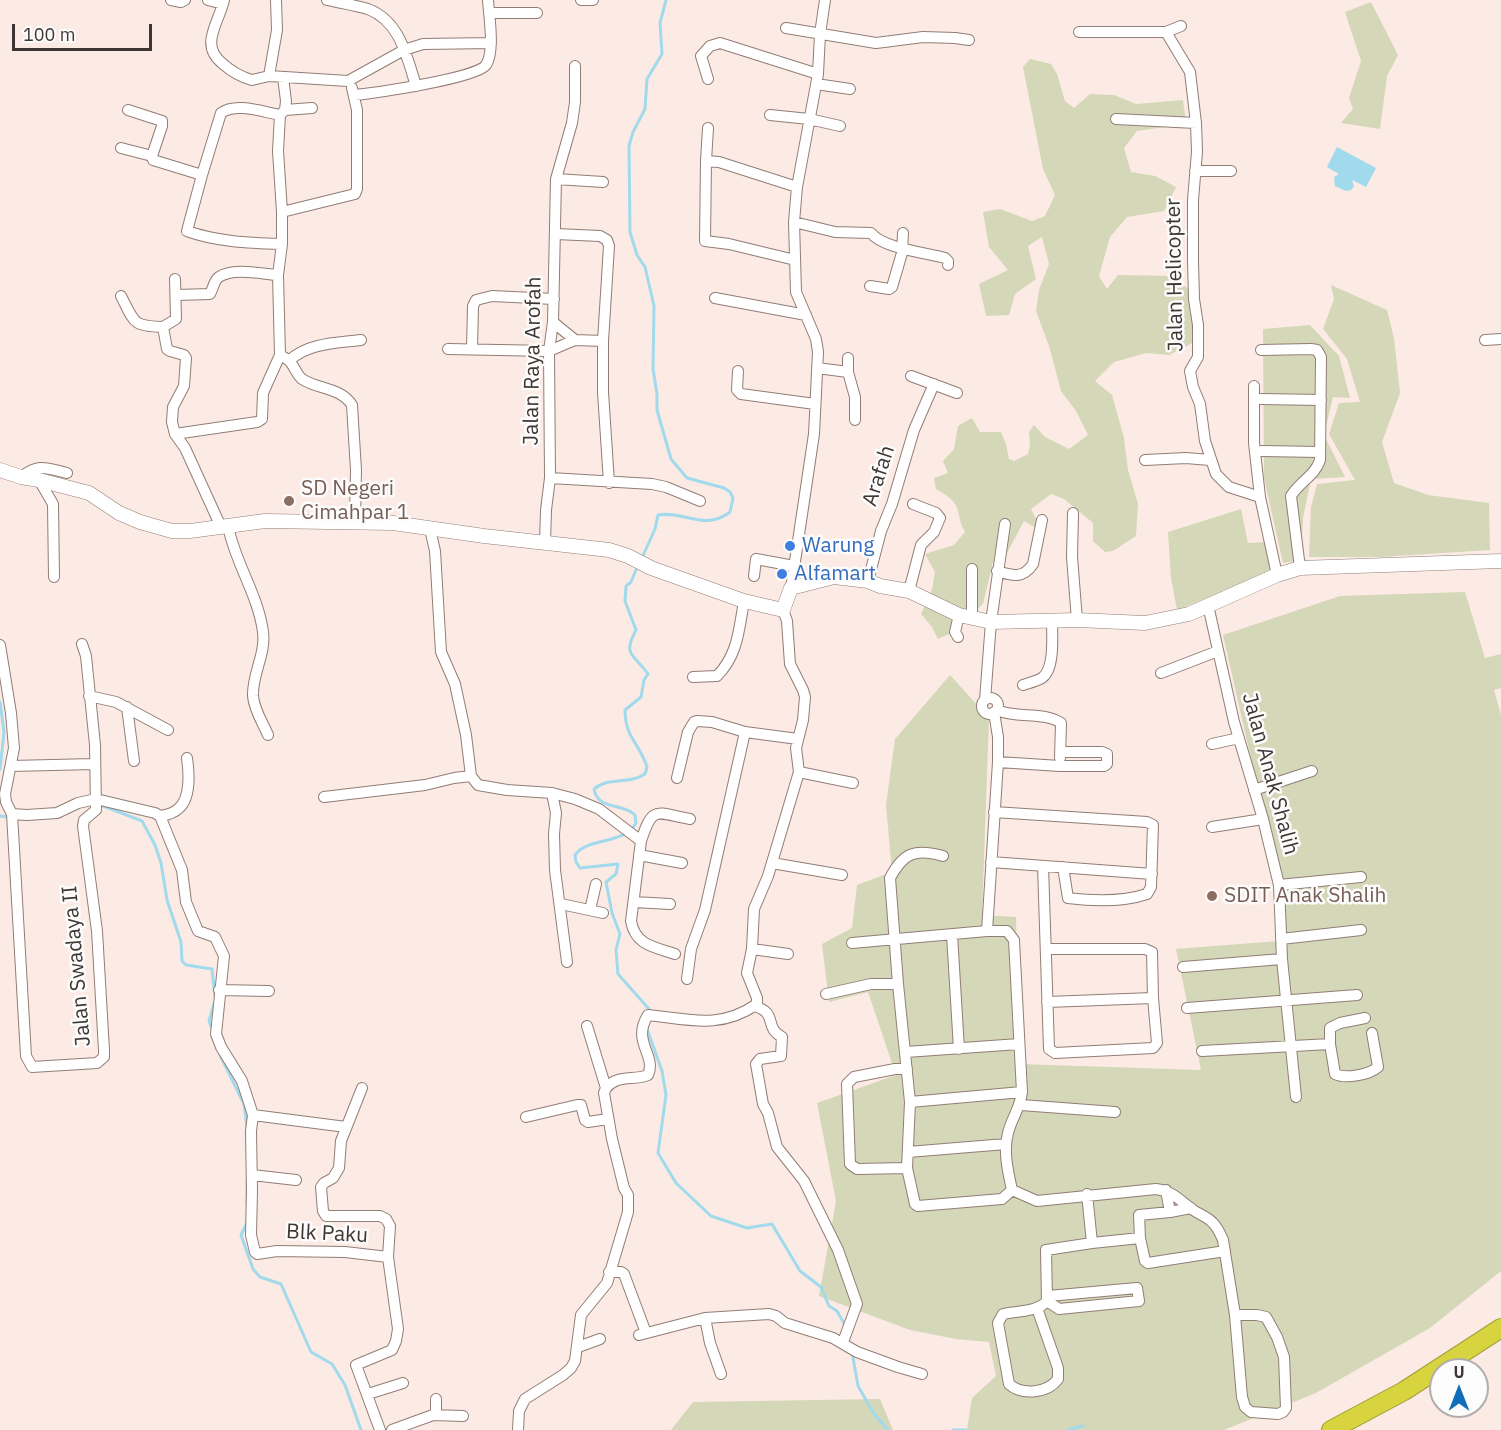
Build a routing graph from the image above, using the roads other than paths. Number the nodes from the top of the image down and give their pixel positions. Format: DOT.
graph roads {
  1 [pos="171,0"];
  2 [pos="185,0"];
  3 [pos="208,0"];
  4 [pos="276,0"];
  5 [pos="327,0"];
  6 [pos="488,0"];
  7 [pos="581,0"];
  8 [pos="593,0"];
  9 [pos="825,0"];
  10 [pos="223,2"];
  11 [pos="489,13"];
  12 [pos="537,13"];
  13 [pos="1181,26"];
  14 [pos="786,28"];
  15 [pos="1079,32"];
  16 [pos="1166,32"];
  17 [pos="820,34"];
  18 [pos="969,40"];
  19 [pos="491,43"];
  20 [pos="404,50"];
  21 [pos="575,66"];
  22 [pos="269,76"];
  23 [pos="284,77"];
  24 [pos="708,79"];
  25 [pos="817,79"];
  26 [pos="348,81"];
  27 [pos="416,86"];
  28 [pos="850,89"];
  29 [pos="355,95"];
  30 [pos="312,108"];
  31 [pos="128,110"];
  32 [pos="283,112"];
  33 [pos="770,115"];
  34 [pos="1116,118"];
  35 [pos="809,119"];
  36 [pos="1196,123"];
  37 [pos="840,126"];
  38 [pos="708,128"];
  39 [pos="121,148"];
  40 [pos="152,156"];
  41 [pos="706,161"];
  42 [pos="1195,171"];
  43 [pos="1231,171"];
  44 [pos="202,175"];
  45 [pos="556,179"];
  46 [pos="603,182"];
  47 [pos="797,187"];
  48 [pos="282,212"];
  49 [pos="794,222"];
  50 [pos="903,233"];
  51 [pos="556,234"];
  52 [pos="282,244"];
  53 [pos="902,248"];
  54 [pos="795,260"];
  55 [pos="948,265"];
  56 [pos="278,275"];
  57 [pos="175,279"];
  58 [pos="870,286"];
  59 [pos="176,295"];
  60 [pos="121,296"];
  61 [pos="715,298"];
  62 [pos="554,299"];
  63 [pos="806,315"];
  64 [pos="553,322"];
  65 [pos="163,327"];
  66 [pos="1501,339"];
  67 [pos="361,340"];
  68 [pos="575,340"];
  69 [pos="1485,340"];
  70 [pos="603,341"];
  71 [pos="448,349"];
  72 [pos="472,349"];
  73 [pos="1261,350"];
  74 [pos="549,351"];
  75 [pos="285,358"];
  76 [pos="848,358"];
  77 [pos="818,368"];
  78 [pos="738,371"];
  79 [pos="848,372"];
  80 [pos="911,376"];
  81 [pos="934,384"];
  82 [pos="1254,386"];
  83 [pos="957,393"];
  84 [pos="1261,399"];
  85 [pos="1321,400"];
  86 [pos="815,404"];
  87 [pos="855,420"];
  88 [pos="175,434"];
  89 [pos="1262,451"];
  90 [pos="1320,452"];
  91 [pos="1145,460"];
  92 [pos="1210,460"];
  93 [pos="0,470"];
  94 [pos="67,473"];
  95 [pos="21,477"];
  96 [pos="550,478"];
  97 [pos="39,480"];
  98 [pos="609,483"];
  99 [pos="1260,497"];
  100 [pos="700,501"];
  101 [pos="913,504"];
  102 [pos="1073,513"];
  103 [pos="1042,520"];
  104 [pos="355,522"];
  105 [pos="1005,524"];
  106 [pos="225,526"];
  107 [pos="429,529"];
  108 [pos="545,543"];
  109 [pos="1501,561"];
  110 [pos="794,566"];
  111 [pos="1300,568"];
  112 [pos="972,569"];
  113 [pos="997,571"];
  114 [pos="1277,575"];
  115 [pos="754,576"];
  116 [pos="54,577"];
  117 [pos="868,581"];
  118 [pos="791,588"];
  119 [pos="909,591"];
  120 [pos="744,601"];
  121 [pos="1208,605"];
  122 [pos="783,610"];
  123 [pos="966,617"];
  124 [pos="1077,620"];
  125 [pos="1052,621"];
  126 [pos="991,622"];
  127 [pos="958,637"];
  128 [pos="82,644"];
  129 [pos="0,645"];
  130 [pos="1218,651"];
  131 [pos="1161,673"];
  132 [pos="693,676"];
  133 [pos="1023,685"];
  134 [pos="89,696"];
  135 [pos="993,705"];
  136 [pos="128,707"];
  137 [pos="168,730"];
  138 [pos="745,732"];
  139 [pos="268,735"];
  140 [pos="1239,738"];
  141 [pos="798,739"];
  142 [pos="1212,744"];
  143 [pos="1060,752"];
  144 [pos="187,758"];
  145 [pos="134,761"];
  146 [pos="998,762"];
  147 [pos="94,764"];
  148 [pos="11,766"];
  149 [pos="1060,766"];
  150 [pos="1312,771"];
  151 [pos="799,772"];
  152 [pos="471,776"];
  153 [pos="677,778"];
  154 [pos="854,783"];
  155 [pos="1254,790"];
  156 [pos="552,793"];
  157 [pos="324,797"];
  158 [pos="96,804"];
  159 [pos="994,812"];
  160 [pos="160,816"];
  161 [pos="12,817"];
  162 [pos="690,819"];
  163 [pos="1263,819"];
  164 [pos="1212,827"];
  165 [pos="641,841"];
  166 [pos="639,855"];
  167 [pos="943,856"];
  168 [pos="992,862"];
  169 [pos="682,863"];
  170 [pos="772,863"];
  171 [pos="1043,866"];
  172 [pos="1063,867"];
  173 [pos="1152,874"];
  174 [pos="842,875"];
  175 [pos="1361,877"];
  176 [pos="596,884"];
  177 [pos="1279,885"];
  178 [pos="634,902"];
  179 [pos="561,904"];
  180 [pos="670,904"];
  181 [pos="590,910"];
  182 [pos="603,913"];
  183 [pos="1361,930"];
  184 [pos="987,932"];
  185 [pos="952,935"];
  186 [pos="895,939"];
  187 [pos="1281,939"];
  188 [pos="852,943"];
  189 [pos="752,949"];
  190 [pos="1046,949"];
  191 [pos="675,954"];
  192 [pos="788,954"];
  193 [pos="1281,959"];
  194 [pos="567,962"];
  195 [pos="1184,966"];
  196 [pos="687,979"];
  197 [pos="898,984"];
  198 [pos="219,990"];
  199 [pos="269,991"];
  200 [pos="826,994"];
  201 [pos="1357,995"];
  202 [pos="1152,998"];
  203 [pos="1288,1001"];
  204 [pos="1047,1002"];
  205 [pos="754,1006"];
  206 [pos="1187,1008"];
  207 [pos="1365,1018"];
  208 [pos="587,1026"];
  209 [pos="1372,1033"];
  210 [pos="1019,1044"];
  211 [pos="1330,1044"];
  212 [pos="1290,1046"];
  213 [pos="959,1049"];
  214 [pos="1202,1051"];
  215 [pos="906,1052"];
  216 [pos="907,1069"];
  217 [pos="362,1088"];
  218 [pos="606,1088"];
  219 [pos="1022,1092"];
  220 [pos="1296,1097"];
  221 [pos="910,1102"];
  222 [pos="1021,1105"];
  223 [pos="1116,1112"];
  224 [pos="253,1115"];
  225 [pos="526,1117"];
  226 [pos="608,1119"];
  227 [pos="346,1127"];
  228 [pos="1006,1144"];
  229 [pos="908,1152"];
  230 [pos="907,1168"];
  231 [pos="252,1175"];
  232 [pos="296,1180"];
  233 [pos="1012,1190"];
  234 [pos="1166,1190"];
  235 [pos="1087,1194"];
  236 [pos="1191,1208"];
  237 [pos="1170,1212"];
  238 [pos="1140,1238"];
  239 [pos="1092,1243"];
  240 [pos="1225,1251"];
  241 [pos="388,1257"];
  242 [pos="609,1272"];
  243 [pos="1048,1299"];
  244 [pos="1037,1308"];
  245 [pos="1235,1315"];
  246 [pos="705,1318"];
  247 [pos="1501,1328"];
  248 [pos="600,1340"];
  249 [pos="843,1342"];
  250 [pos="578,1347"];
  251 [pos="721,1374"];
  252 [pos="922,1374"];
  253 [pos="403,1383"];
  254 [pos="368,1394"];
  255 [pos="436,1399"];
  256 [pos="436,1414"];
  257 [pos="463,1416"];
  258 [pos="380,1430"];
  259 [pos="393,1430"];
  260 [pos="518,1430"];
  261 [pos="1331,1430"];
  1 -- 2 [label="street"];
  3 -- 10 [label="street"];
  4 -- 22 [label="street"];
  5 -- 20 [label="street"];
  6 -- 11 [label="street"];
  7 -- 8 [label="street"];
  9 -- 17 [label="street"];
  10 -- 22 [label="street"];
  11 -- 12 [label="street"];
  11 -- 19 [label="street"];
  13 -- 16 [label="street"];
  14 -- 17 [label="street"];
  15 -- 16 [label="street"];
  16 -- 36 [label="street, Jalan Helicopter"];
  17 -- 18 [label="street"];
  17 -- 25 [label="street"];
  19 -- 20 [label="street"];
  19 -- 27 [label="street"];
  20 -- 26 [label="street"];
  20 -- 27 [label="street"];
  21 -- 45 [label="street, Jalan Raya Arofah"];
  22 -- 23 [label="street"];
  23 -- 26 [label="street"];
  23 -- 32 [label="street"];
  24 -- 25 [label="street"];
  25 -- 28 [label="street"];
  25 -- 35 [label="street"];
  26 -- 29 [label="street"];
  27 -- 29 [label="street"];
  29 -- 48 [label="street"];
  30 -- 32 [label="street"];
  31 -- 40 [label="street"];
  32 -- 44 [label="street"];
  32 -- 48 [label="street"];
  33 -- 35 [label="street"];
  34 -- 36 [label="street"];
  35 -- 37 [label="street"];
  35 -- 47 [label="street"];
  36 -- 42 [label="street, Jalan Helicopter"];
  38 -- 41 [label="street"];
  39 -- 40 [label="street"];
  40 -- 44 [label="street"];
  41 -- 47 [label="street"];
  41 -- 54 [label="street"];
  42 -- 43 [label="street"];
  42 -- 92 [label="street, Jalan Helicopter"];
  44 -- 52 [label="street"];
  45 -- 46 [label="street"];
  45 -- 51 [label="street, Jalan Raya Arofah"];
  47 -- 49 [label="street"];
  48 -- 52 [label="street"];
  49 -- 53 [label="street"];
  49 -- 54 [label="street"];
  50 -- 53 [label="street"];
  51 -- 62 [label="street, Jalan Raya Arofah"];
  51 -- 70 [label="street"];
  52 -- 56 [label="street"];
  53 -- 55 [label="street"];
  53 -- 58 [label="street"];
  54 -- 63 [label="street"];
  56 -- 59 [label="street"];
  56 -- 75 [label="street"];
  57 -- 59 [label="street"];
  59 -- 65 [label="street"];
  60 -- 65 [label="street"];
  61 -- 63 [label="street"];
  62 -- 64 [label="street, Jalan Raya Arofah"];
  62 -- 72 [label="street"];
  63 -- 77 [label="street"];
  64 -- 68 [label="street"];
  64 -- 74 [label="street, Jalan Raya Arofah"];
  65 -- 88 [label="street"];
  66 -- 69 [label="street"];
  67 -- 75 [label="street"];
  68 -- 70 [label="street"];
  68 -- 74 [label="street"];
  70 -- 98 [label="street"];
  71 -- 72 [label="street"];
  72 -- 74 [label="street"];
  73 -- 85 [label="street"];
  74 -- 96 [label="street, Jalan Raya Arofah"];
  75 -- 88 [label="street"];
  75 -- 104 [label="street"];
  76 -- 79 [label="street"];
  77 -- 79 [label="street"];
  77 -- 86 [label="street"];
  78 -- 86 [label="street"];
  79 -- 87 [label="street"];
  80 -- 81 [label="street"];
  81 -- 83 [label="street"];
  81 -- 117 [label="street, Arafah"];
  82 -- 99 [label="street"];
  84 -- 85 [label="street"];
  85 -- 90 [label="street"];
  86 -- 110 [label="street"];
  88 -- 106 [label="street"];
  89 -- 90 [label="street"];
  90 -- 111 [label="street"];
  91 -- 92 [label="street"];
  92 -- 99 [label="street, Jalan Helicopter"];
  93 -- 95 [label="street"];
  94 -- 95 [label="street"];
  95 -- 97 [label="street"];
  96 -- 98 [label="street"];
  96 -- 108 [label="street, Jalan Raya Arofah"];
  97 -- 106 [label="street"];
  97 -- 116 [label="street"];
  98 -- 100 [label="street"];
  99 -- 114 [label="street"];
  101 -- 119 [label="street"];
  102 -- 124 [label="street"];
  103 -- 113 [label="street"];
  104 -- 106 [label="street"];
  104 -- 107 [label="street"];
  105 -- 113 [label="street"];
  106 -- 139 [label="street"];
  107 -- 108 [label="street"];
  107 -- 152 [label="street"];
  108 -- 120 [label="street"];
  109 -- 111 [label="street"];
  110 -- 115 [label="street"];
  110 -- 118 [label="street"];
  111 -- 114 [label="street"];
  112 -- 123 [label="street"];
  113 -- 126 [label="street"];
  114 -- 121 [label="street"];
  117 -- 118 [label="street"];
  117 -- 119 [label="street"];
  118 -- 122 [label="street"];
  119 -- 123 [label="street"];
  120 -- 122 [label="street"];
  120 -- 132 [label="street"];
  121 -- 124 [label="street"];
  121 -- 130 [label="street, Jalan Anak Shalih"];
  122 -- 141 [label="street"];
  123 -- 126 [label="street"];
  123 -- 127 [label="street"];
  124 -- 125 [label="street"];
  125 -- 126 [label="street"];
  125 -- 133 [label="street"];
  126 -- 135 [label="street"];
  128 -- 134 [label="street"];
  129 -- 148 [label="street"];
  130 -- 131 [label="street"];
  130 -- 140 [label="street, Jalan Anak Shalih"];
  134 -- 136 [label="street"];
  134 -- 147 [label="street"];
  135 -- 143 [label="street"];
  135 -- 146 [label="street"];
  136 -- 137 [label="street"];
  136 -- 145 [label="street"];
  138 -- 141 [label="street"];
  138 -- 153 [label="street"];
  138 -- 196 [label="street"];
  140 -- 142 [label="street"];
  140 -- 155 [label="street, Jalan Anak Shalih"];
  141 -- 151 [label="street"];
  143 -- 149 [label="street"];
  143 -- 149 [label="street"];
  144 -- 160 [label="street"];
  146 -- 149 [label="street"];
  146 -- 159 [label="street"];
  147 -- 148 [label="street"];
  147 -- 158 [label="street"];
  148 -- 161 [label="street"];
  150 -- 155 [label="street"];
  151 -- 154 [label="street"];
  151 -- 170 [label="street"];
  152 -- 156 [label="street"];
  152 -- 157 [label="street"];
  155 -- 163 [label="street, Jalan Anak Shalih"];
  156 -- 165 [label="street"];
  156 -- 179 [label="street"];
  158 -- 160 [label="street"];
  158 -- 161 [label="street"];
  158 -- 161 [label="street, Jalan Swadaya II"];
  159 -- 168 [label="street"];
  159 -- 173 [label="street"];
  160 -- 198 [label="street, Blk Paku"];
  162 -- 165 [label="street"];
  163 -- 164 [label="street"];
  163 -- 177 [label="street, Jalan Anak Shalih"];
  165 -- 166 [label="street"];
  166 -- 169 [label="street"];
  166 -- 178 [label="street"];
  167 -- 186 [label="street"];
  168 -- 171 [label="street"];
  168 -- 184 [label="street"];
  170 -- 174 [label="street"];
  170 -- 189 [label="street"];
  171 -- 172 [label="street"];
  171 -- 190 [label="street"];
  172 -- 173 [label="street"];
  172 -- 173 [label="street"];
  175 -- 177 [label="street"];
  176 -- 181 [label="street"];
  177 -- 187 [label="street, Jalan Anak Shalih"];
  178 -- 180 [label="street"];
  178 -- 191 [label="street"];
  179 -- 181 [label="street"];
  179 -- 194 [label="street"];
  181 -- 182 [label="street"];
  183 -- 187 [label="street"];
  184 -- 185 [label="street"];
  184 -- 210 [label="street"];
  185 -- 186 [label="street"];
  185 -- 213 [label="street"];
  186 -- 188 [label="street"];
  186 -- 197 [label="street"];
  187 -- 193 [label="street, Jalan Anak Shalih"];
  189 -- 192 [label="street"];
  189 -- 205 [label="street"];
  190 -- 202 [label="street"];
  190 -- 204 [label="street"];
  193 -- 195 [label="street"];
  193 -- 203 [label="street, Jalan Anak Shalih"];
  197 -- 200 [label="street"];
  197 -- 215 [label="street"];
  198 -- 199 [label="street"];
  198 -- 224 [label="street, Blk Paku"];
  201 -- 203 [label="street"];
  202 -- 204 [label="street"];
  202 -- 204 [label="street"];
  203 -- 206 [label="street"];
  203 -- 212 [label="street, Jalan Anak Shalih"];
  205 -- 218 [label="street"];
  205 -- 249 [label="street"];
  207 -- 211 [label="street"];
  208 -- 218 [label="street"];
  209 -- 211 [label="street"];
  210 -- 213 [label="street"];
  210 -- 219 [label="street"];
  211 -- 212 [label="street"];
  212 -- 214 [label="street"];
  212 -- 220 [label="street, Jalan Anak Shalih"];
  213 -- 215 [label="street"];
  215 -- 216 [label="street"];
  216 -- 221 [label="street"];
  216 -- 230 [label="street"];
  217 -- 227 [label="street, Blk Paku"];
  218 -- 226 [label="street"];
  219 -- 221 [label="street"];
  219 -- 222 [label="street"];
  221 -- 229 [label="street"];
  222 -- 223 [label="street"];
  222 -- 228 [label="street"];
  224 -- 227 [label="street"];
  224 -- 231 [label="street, Blk Paku"];
  225 -- 226 [label="street"];
  226 -- 242 [label="street"];
  227 -- 241 [label="street, Blk Paku"];
  228 -- 229 [label="street"];
  228 -- 233 [label="street"];
  229 -- 230 [label="street"];
  230 -- 233 [label="street"];
  231 -- 232 [label="street"];
  231 -- 241 [label="street, Blk Paku"];
  233 -- 235 [label="street"];
  234 -- 235 [label="street"];
  234 -- 236 [label="street"];
  234 -- 237 [label="street"];
  235 -- 239 [label="street"];
  236 -- 237 [label="street"];
  236 -- 240 [label="street"];
  237 -- 238 [label="street"];
  238 -- 239 [label="street"];
  238 -- 240 [label="street"];
  239 -- 243 [label="street"];
  240 -- 245 [label="street"];
  241 -- 254 [label="street, Blk Paku"];
  242 -- 246 [label="street"];
  242 -- 250 [label="street"];
  243 -- 243 [label="street"];
  243 -- 244 [label="street"];
  244 -- 244 [label="street"];
  245 -- 245 [label="street"];
  246 -- 249 [label="street"];
  246 -- 251 [label="street"];
  247 -- 261 [label="highway"];
  248 -- 250 [label="street"];
  249 -- 252 [label="street"];
  250 -- 260 [label="street"];
  253 -- 254 [label="street"];
  254 -- 258 [label="street, Blk Paku"];
  255 -- 256 [label="street"];
  256 -- 257 [label="street"];
  256 -- 259 [label="street"];
}
